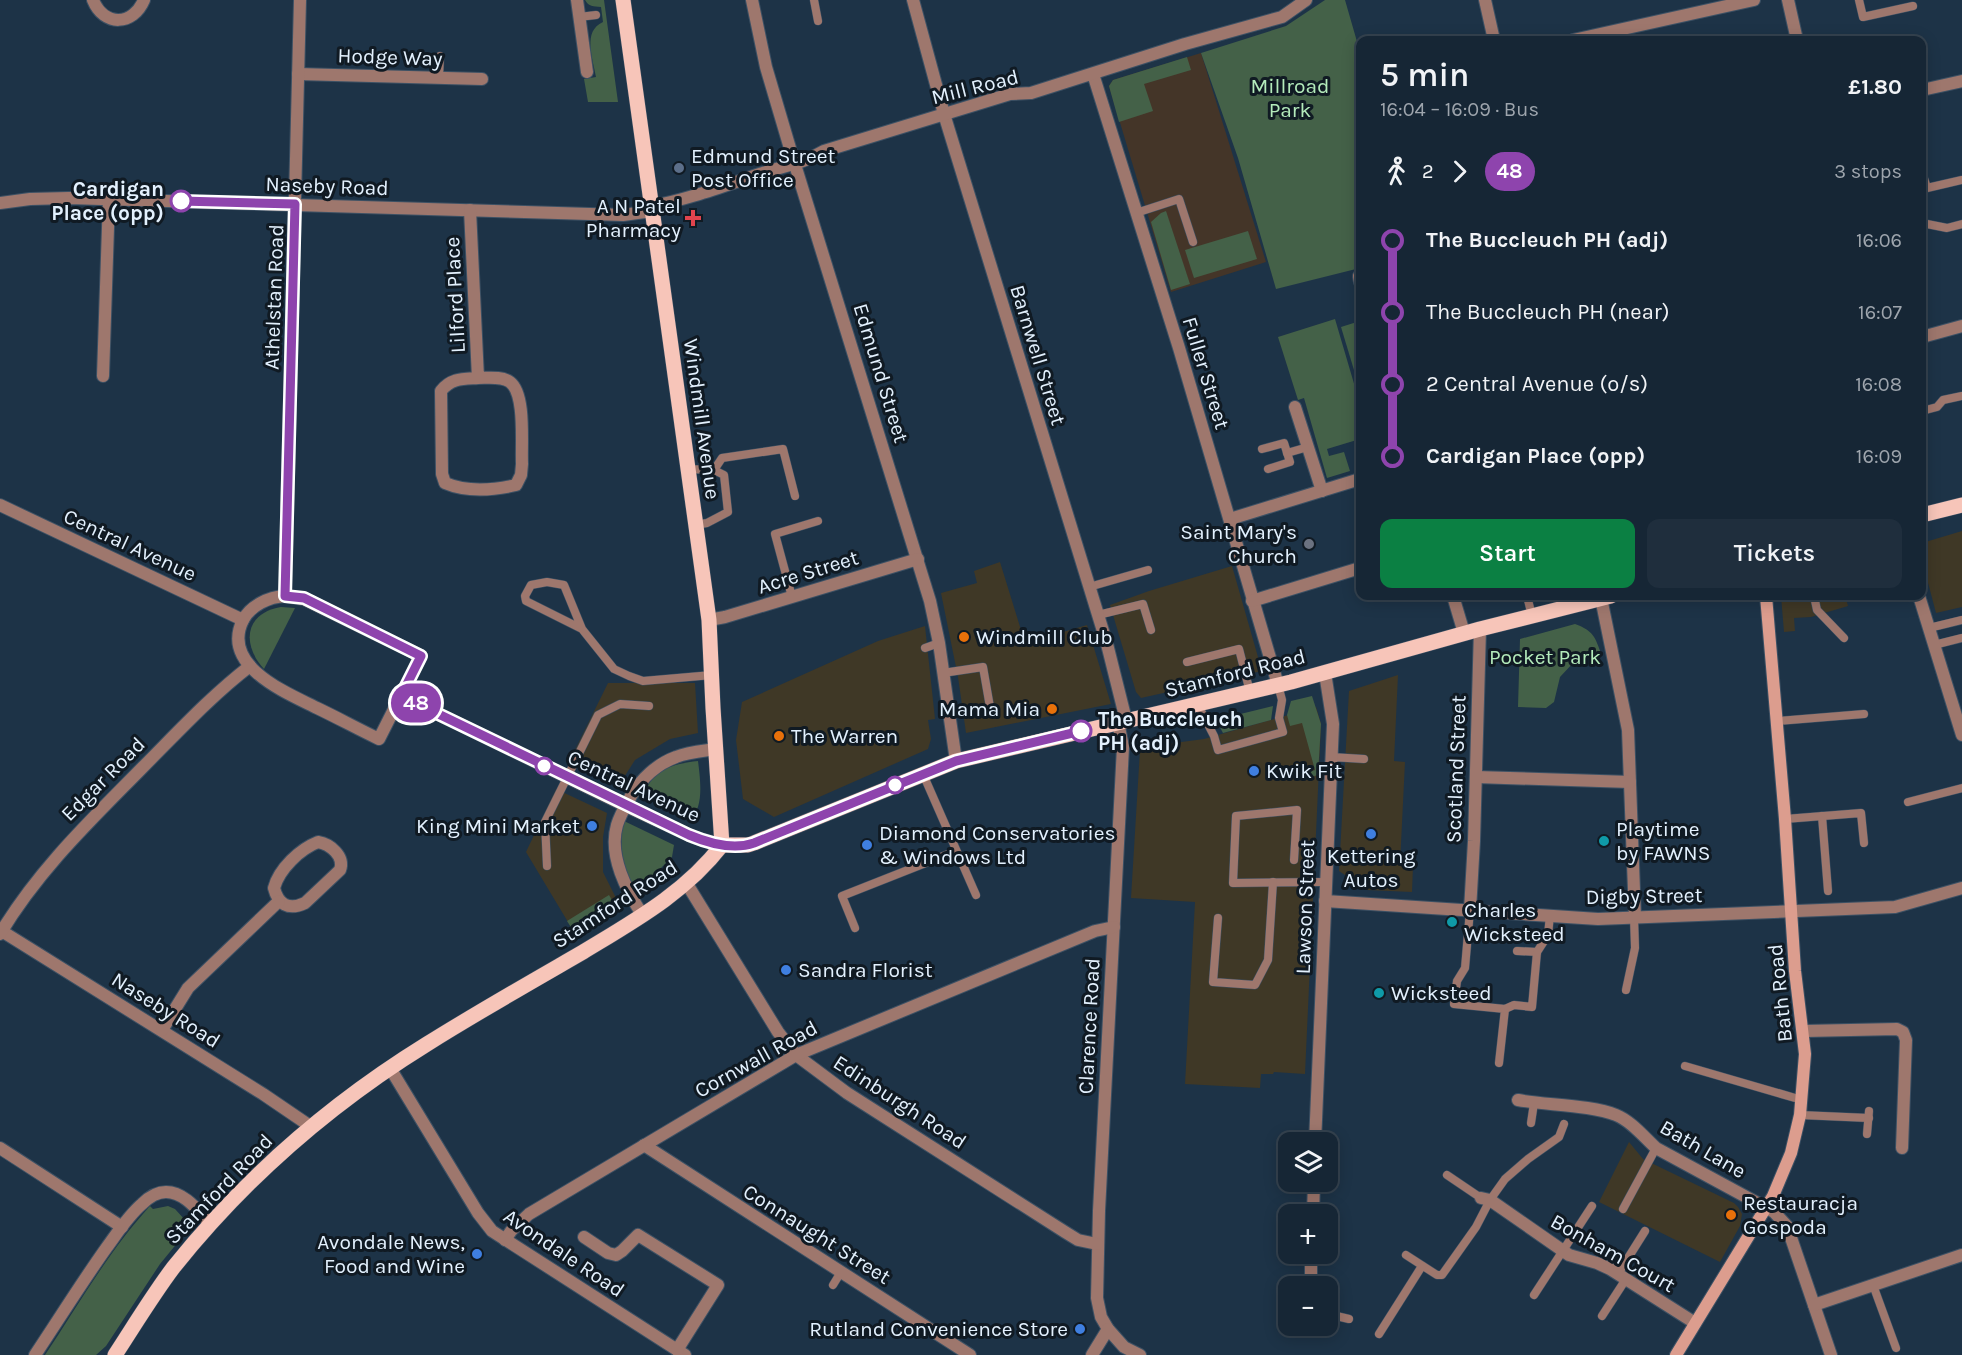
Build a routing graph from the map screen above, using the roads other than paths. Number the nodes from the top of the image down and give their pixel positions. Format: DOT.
graph roads {
  1 [pos="93,0"];
  2 [pos="144,0"];
  3 [pos="300,0"];
  4 [pos="577,0"];
  5 [pos="623,0"];
  6 [pos="752,0"];
  7 [pos="814,0"];
  8 [pos="913,0"];
  9 [pos="1306,0"];
  10 [pos="1485,0"];
  11 [pos="1754,0"];
  12 [pos="1788,0"];
  13 [pos="1858,0"];
  14 [pos="1913,6"];
  15 [pos="596,15"];
  16 [pos="579,17"];
  17 [pos="818,21"];
  18 [pos="1634,27"];
  19 [pos="1493,36"];
  20 [pos="1592,36"];
  21 [pos="1636,36"];
  22 [pos="1796,36"];
  23 [pos="440,56"];
  24 [pos="587,72"];
  25 [pos="298,74"];
  26 [pos="1092,74"];
  27 [pos="439,78"];
  28 [pos="482,79"];
  29 [pos="1962,81"];
  30 [pos="1926,89"];
  31 [pos="944,114"];
  32 [pos="795,165"];
  33 [pos="1962,180"];
  34 [pos="1926,185"];
  35 [pos="109,198"];
  36 [pos="0,203"];
  37 [pos="295,204"];
  38 [pos="652,209"];
  39 [pos="471,210"];
  40 [pos="1136,213"];
  41 [pos="1926,224"];
  42 [pos="1962,224"];
  43 [pos="1193,242"];
  44 [pos="1962,326"];
  45 [pos="1926,336"];
  46 [pos="103,376"];
  47 [pos="478,378"];
  48 [pos="1962,396"];
  49 [pos="1295,407"];
  50 [pos="1926,410"];
  51 [pos="1308,447"];
  52 [pos="1262,449"];
  53 [pos="1287,453"];
  54 [pos="687,469"];
  55 [pos="1268,469"];
  56 [pos="714,470"];
  57 [pos="1356,480"];
  58 [pos="1322,491"];
  59 [pos="795,496"];
  60 [pos="0,505"];
  61 [pos="1962,505"];
  62 [pos="1926,514"];
  63 [pos="1230,519"];
  64 [pos="818,521"];
  65 [pos="695,525"];
  66 [pos="918,559"];
  67 [pos="1356,569"];
  68 [pos="1148,570"];
  69 [pos="1089,587"];
  70 [pos="285,596"];
  71 [pos="792,597"];
  72 [pos="1454,600"];
  73 [pos="1528,600"];
  74 [pos="1594,600"];
  75 [pos="1606,600"];
  76 [pos="1766,600"];
  77 [pos="1815,600"];
  78 [pos="1920,600"];
  79 [pos="1252,601"];
  80 [pos="1098,615"];
  81 [pos="1532,616"];
  82 [pos="243,620"];
  83 [pos="709,620"];
  84 [pos="1962,620"];
  85 [pos="1929,628"];
  86 [pos="582,629"];
  87 [pos="1480,629"];
  88 [pos="1151,630"];
  89 [pos="1464,633"];
  90 [pos="1844,638"];
  91 [pos="1962,638"];
  92 [pos="939,643"];
  93 [pos="1934,645"];
  94 [pos="925,648"];
  95 [pos="1186,662"];
  96 [pos="250,666"];
  97 [pos="943,673"];
  98 [pos="1325,673"];
  99 [pos="712,675"];
  100 [pos="1278,685"];
  101 [pos="1250,692"];
  102 [pos="401,696"];
  103 [pos="1198,705"];
  104 [pos="649,706"];
  105 [pos="990,707"];
  106 [pos="1864,714"];
  107 [pos="1122,721"];
  108 [pos="1777,721"];
  109 [pos="1962,735"];
  110 [pos="716,749"];
  111 [pos="1331,757"];
  112 [pos="1364,759"];
  113 [pos="956,761"];
  114 [pos="923,774"];
  115 [pos="567,777"];
  116 [pos="1476,777"];
  117 [pos="1630,782"];
  118 [pos="1962,788"];
  119 [pos="1908,802"];
  120 [pos="626,806"];
  121 [pos="1822,816"];
  122 [pos="1785,819"];
  123 [pos="1864,843"];
  124 [pos="723,845"];
  125 [pos="956,851"];
  126 [pos="1294,860"];
  127 [pos="548,866"];
  128 [pos="1273,882"];
  129 [pos="1326,882"];
  130 [pos="687,884"];
  131 [pos="1962,888"];
  132 [pos="1828,891"];
  133 [pos="976,895"];
  134 [pos="279,901"];
  135 [pos="1325,901"];
  136 [pos="1470,910"];
  137 [pos="1792,910"];
  138 [pos="1550,915"];
  139 [pos="643,916"];
  140 [pos="1635,917"];
  141 [pos="1218,918"];
  142 [pos="1114,927"];
  143 [pos="855,928"];
  144 [pos="1,932"];
  145 [pos="1517,951"];
  146 [pos="1537,952"];
  147 [pos="1626,990"];
  148 [pos="1505,1009"];
  149 [pos="162,1030"];
  150 [pos="1804,1031"];
  151 [pos="796,1055"];
  152 [pos="1499,1063"];
  153 [pos="1685,1066"];
  154 [pos="390,1068"];
  155 [pos="1802,1100"];
  156 [pos="1518,1101"];
  157 [pos="1534,1103"];
  158 [pos="1800,1115"];
  159 [pos="1531,1123"];
  160 [pos="1564,1124"];
  161 [pos="310,1126"];
  162 [pos="1315,1132"];
  163 [pos="1867,1134"];
  164 [pos="644,1145"];
  165 [pos="0,1148"];
  166 [pos="1656,1148"];
  167 [pos="1902,1148"];
  168 [pos="1447,1175"];
  169 [pos="1485,1199"];
  170 [pos="1592,1206"];
  171 [pos="1767,1208"];
  172 [pos="1623,1209"];
  173 [pos="210,1224"];
  174 [pos="122,1227"];
  175 [pos="1645,1231"];
  176 [pos="584,1237"];
  177 [pos="505,1240"];
  178 [pos="1097,1244"];
  179 [pos="1562,1251"];
  180 [pos="1962,1255"];
  181 [pos="1406,1256"];
  182 [pos="1311,1264"];
  183 [pos="1422,1266"];
  184 [pos="841,1272"];
  185 [pos="1311,1274"];
  186 [pos="1622,1277"];
  187 [pos="833,1285"];
  188 [pos="1874,1285"];
  189 [pos="1534,1295"];
  190 [pos="1814,1305"];
  191 [pos="1338,1316"];
  192 [pos="1602,1316"];
  193 [pos="1349,1319"];
  194 [pos="1695,1323"];
  195 [pos="1108,1329"];
  196 [pos="1379,1334"];
  197 [pos="1896,1348"];
  198 [pos="681,1352"];
  199 [pos="35,1355"];
  200 [pos="115,1355"];
  201 [pos="970,1355"];
  202 [pos="1092,1355"];
  203 [pos="1140,1355"];
  204 [pos="1676,1355"];
  205 [pos="1831,1355"];
  1 -- 2 [label="street"];
  3 -- 25 [label="street, Athelstan Road"];
  4 -- 16 [label="street"];
  5 -- 38 [label="main road, Windmill Avenue"];
  6 -- 32 [label="street, Edmund Street"];
  7 -- 17 [label="lane"];
  8 -- 31 [label="street, Barnwell Street"];
  9 -- 26 [label="street, Mill Road"];
  10 -- 19 [label="street"];
  11 -- 18 [label="street"];
  12 -- 22 [label="street"];
  13 -- 14 [label="lane"];
  15 -- 16 [label="lane"];
  16 -- 24 [label="street"];
  18 -- 20 [label="street"];
  18 -- 21 [label="street"];
  23 -- 27 [label="lane"];
  25 -- 27 [label="street, Hodge Way"];
  25 -- 37 [label="street, Athelstan Road"];
  26 -- 31 [label="street, Mill Road"];
  26 -- 40 [label="street, Fuller Street"];
  27 -- 28 [label="street, Hodge Way"];
  29 -- 30 [label="street"];
  31 -- 32 [label="street, Mill Road"];
  31 -- 69 [label="street, Barnwell Street"];
  32 -- 38 [label="street, Mill Road"];
  32 -- 66 [label="street, Edmund Street"];
  33 -- 34 [label="lane"];
  35 -- 36 [label="street, Naseby Road"];
  35 -- 37 [label="street, Naseby Road"];
  35 -- 46 [label="street"];
  37 -- 39 [label="street, Naseby Road"];
  37 -- 70 [label="street, Athelstan Road"];
  38 -- 39 [label="street, Naseby Road"];
  38 -- 54 [label="main road, Windmill Avenue"];
  39 -- 47 [label="street, Lilford Place"];
  40 -- 43 [label="lane"];
  40 -- 63 [label="street, Fuller Street"];
  41 -- 42 [label="lane"];
  44 -- 45 [label="street"];
  47 -- 47 [label="street, Lilford Place"];
  48 -- 50 [label="lane"];
  49 -- 51 [label="street"];
  51 -- 53 [label="lane"];
  51 -- 58 [label="street"];
  52 -- 53 [label="lane"];
  53 -- 55 [label="lane"];
  54 -- 56 [label="lane"];
  54 -- 65 [label="main road, Windmill Avenue"];
  56 -- 59 [label="lane"];
  56 -- 65 [label="lane"];
  57 -- 58 [label="street"];
  58 -- 63 [label="street"];
  60 -- 82 [label="street, Central Avenue"];
  61 -- 62 [label="main road"];
  63 -- 79 [label="street, Fuller Street"];
  64 -- 71 [label="lane"];
  65 -- 83 [label="main road, Windmill Avenue"];
  66 -- 71 [label="street, Acre Street"];
  66 -- 92 [label="street, Edmund Street"];
  67 -- 79 [label="street"];
  68 -- 69 [label="lane"];
  69 -- 80 [label="street, Barnwell Street"];
  70 -- 82 [label="street"];
  70 -- 102 [label="street"];
  71 -- 83 [label="street, Acre Street"];
  72 -- 89 [label="street"];
  73 -- 81 [label="lane"];
  74 -- 81 [label="main road, Stamford Road"];
  75 -- 117 [label="street"];
  76 -- 108 [label="street, Bath Road"];
  77 -- 90 [label="lane"];
  78 -- 85 [label="street"];
  79 -- 100 [label="street, Fuller Street"];
  80 -- 88 [label="lane"];
  80 -- 107 [label="street, Barnwell Street"];
  81 -- 87 [label="main road, Stamford Road"];
  82 -- 96 [label="street"];
  83 -- 99 [label="main road, Windmill Avenue"];
  84 -- 85 [label="lane"];
  85 -- 93 [label="street"];
  86 -- 86 [label="lane"];
  86 -- 99 [label="lane"];
  87 -- 89 [label="main road, Stamford Road"];
  87 -- 116 [label="street, Scotland Street"];
  89 -- 98 [label="main road, Stamford Road"];
  91 -- 93 [label="lane"];
  92 -- 94 [label="lane"];
  92 -- 97 [label="street, Edmund Street"];
  93 -- 109 [label="street"];
  95 -- 101 [label="lane"];
  96 -- 102 [label="street"];
  96 -- 144 [label="street, Edgar Road"];
  97 -- 105 [label="lane"];
  97 -- 113 [label="street, Edmund Street"];
  98 -- 100 [label="main road, Stamford Road"];
  98 -- 111 [label="street, Lawson Street"];
  99 -- 110 [label="main road, Windmill Avenue"];
  100 -- 101 [label="main road, Stamford Road"];
  100 -- 103 [label="lane"];
  101 -- 103 [label="main road, Stamford Road"];
  102 -- 115 [label="street, Central Avenue"];
  103 -- 107 [label="main road, Stamford Road"];
  104 -- 115 [label="lane"];
  106 -- 108 [label="lane"];
  107 -- 113 [label="main road, Stamford Road"];
  107 -- 142 [label="street, Clarence Road"];
  108 -- 122 [label="street, Bath Road"];
  110 -- 120 [label="street"];
  110 -- 124 [label="main road, Windmill Avenue"];
  111 -- 112 [label="lane"];
  111 -- 129 [label="street, Lawson Street"];
  113 -- 114 [label="main road, Stamford Road"];
  114 -- 124 [label="main road, Stamford Road"];
  114 -- 125 [label="lane"];
  115 -- 120 [label="street, Central Avenue"];
  115 -- 127 [label="lane"];
  116 -- 117 [label="street"];
  116 -- 136 [label="street, Scotland Street"];
  117 -- 140 [label="street"];
  118 -- 119 [label="lane"];
  120 -- 124 [label="street, Central Avenue"];
  120 -- 139 [label="street"];
  121 -- 122 [label="lane"];
  121 -- 123 [label="lane"];
  121 -- 132 [label="lane"];
  122 -- 137 [label="street, Bath Road"];
  124 -- 130 [label="main road, Stamford Road"];
  125 -- 133 [label="lane"];
  125 -- 143 [label="lane"];
  126 -- 128 [label="lane"];
  128 -- 129 [label="lane"];
  128 -- 141 [label="lane"];
  129 -- 135 [label="street, Lawson Street"];
  130 -- 139 [label="main road, Stamford Road"];
  130 -- 151 [label="street, Edinburgh Road"];
  131 -- 137 [label="street, Digby Street"];
  134 -- 134 [label="street"];
  134 -- 149 [label="street"];
  135 -- 136 [label="street, Digby Street"];
  135 -- 162 [label="street, Lawson Street"];
  136 -- 138 [label="street, Digby Street"];
  136 -- 148 [label="lane"];
  137 -- 140 [label="street, Digby Street"];
  137 -- 150 [label="street, Bath Road"];
  138 -- 140 [label="street, Digby Street"];
  138 -- 146 [label="lane"];
  139 -- 154 [label="main road, Stamford Road"];
  140 -- 147 [label="lane"];
  142 -- 151 [label="street, Cornwall Road"];
  142 -- 178 [label="street, Clarence Road"];
  144 -- 149 [label="street, Naseby Road"];
  145 -- 146 [label="lane"];
  146 -- 148 [label="lane"];
  148 -- 152 [label="lane"];
  149 -- 161 [label="street, Naseby Road"];
  150 -- 155 [label="street, Bath Road"];
  150 -- 167 [label="street"];
  151 -- 164 [label="street, Cornwall Road"];
  151 -- 178 [label="street, Edinburgh Road"];
  153 -- 155 [label="lane"];
  154 -- 161 [label="main road, Stamford Road"];
  154 -- 177 [label="street, Avondale Road"];
  155 -- 158 [label="street, Bath Road"];
  156 -- 157 [label="street, Bath Lane"];
  157 -- 159 [label="lane"];
  157 -- 166 [label="street, Bath Lane"];
  158 -- 163 [label="lane"];
  158 -- 171 [label="street, Bath Road"];
  160 -- 169 [label="lane"];
  161 -- 173 [label="main road, Stamford Road"];
  164 -- 177 [label="street, Cornwall Road"];
  164 -- 184 [label="street, Connaught Street"];
  165 -- 174 [label="street"];
  166 -- 171 [label="street, Bath Lane"];
  166 -- 172 [label="lane"];
  168 -- 169 [label="lane"];
  169 -- 179 [label="street, Bonham Court"];
  169 -- 183 [label="lane"];
  170 -- 179 [label="lane"];
  171 -- 190 [label="street, Bath Lane"];
  171 -- 194 [label="street, Bath Road"];
  173 -- 174 [label="street"];
  173 -- 200 [label="main road, Stamford Road"];
  174 -- 199 [label="street"];
  175 -- 186 [label="lane"];
  176 -- 198 [label="street"];
  177 -- 198 [label="street, Avondale Road"];
  178 -- 195 [label="street, Clarence Road"];
  179 -- 186 [label="street, Bonham Court"];
  179 -- 189 [label="lane"];
  180 -- 188 [label="street"];
  181 -- 183 [label="lane"];
  182 -- 185 [label="street"];
  183 -- 196 [label="lane"];
  184 -- 187 [label="lane"];
  184 -- 201 [label="street, Connaught Street"];
  186 -- 192 [label="lane"];
  186 -- 194 [label="street, Bonham Court"];
  188 -- 190 [label="street"];
  188 -- 197 [label="lane"];
  190 -- 205 [label="street, Bath Lane"];
  191 -- 193 [label="lane"];
  194 -- 204 [label="street, Bath Road"];
  195 -- 202 [label="street"];
  195 -- 203 [label="street"];
}
